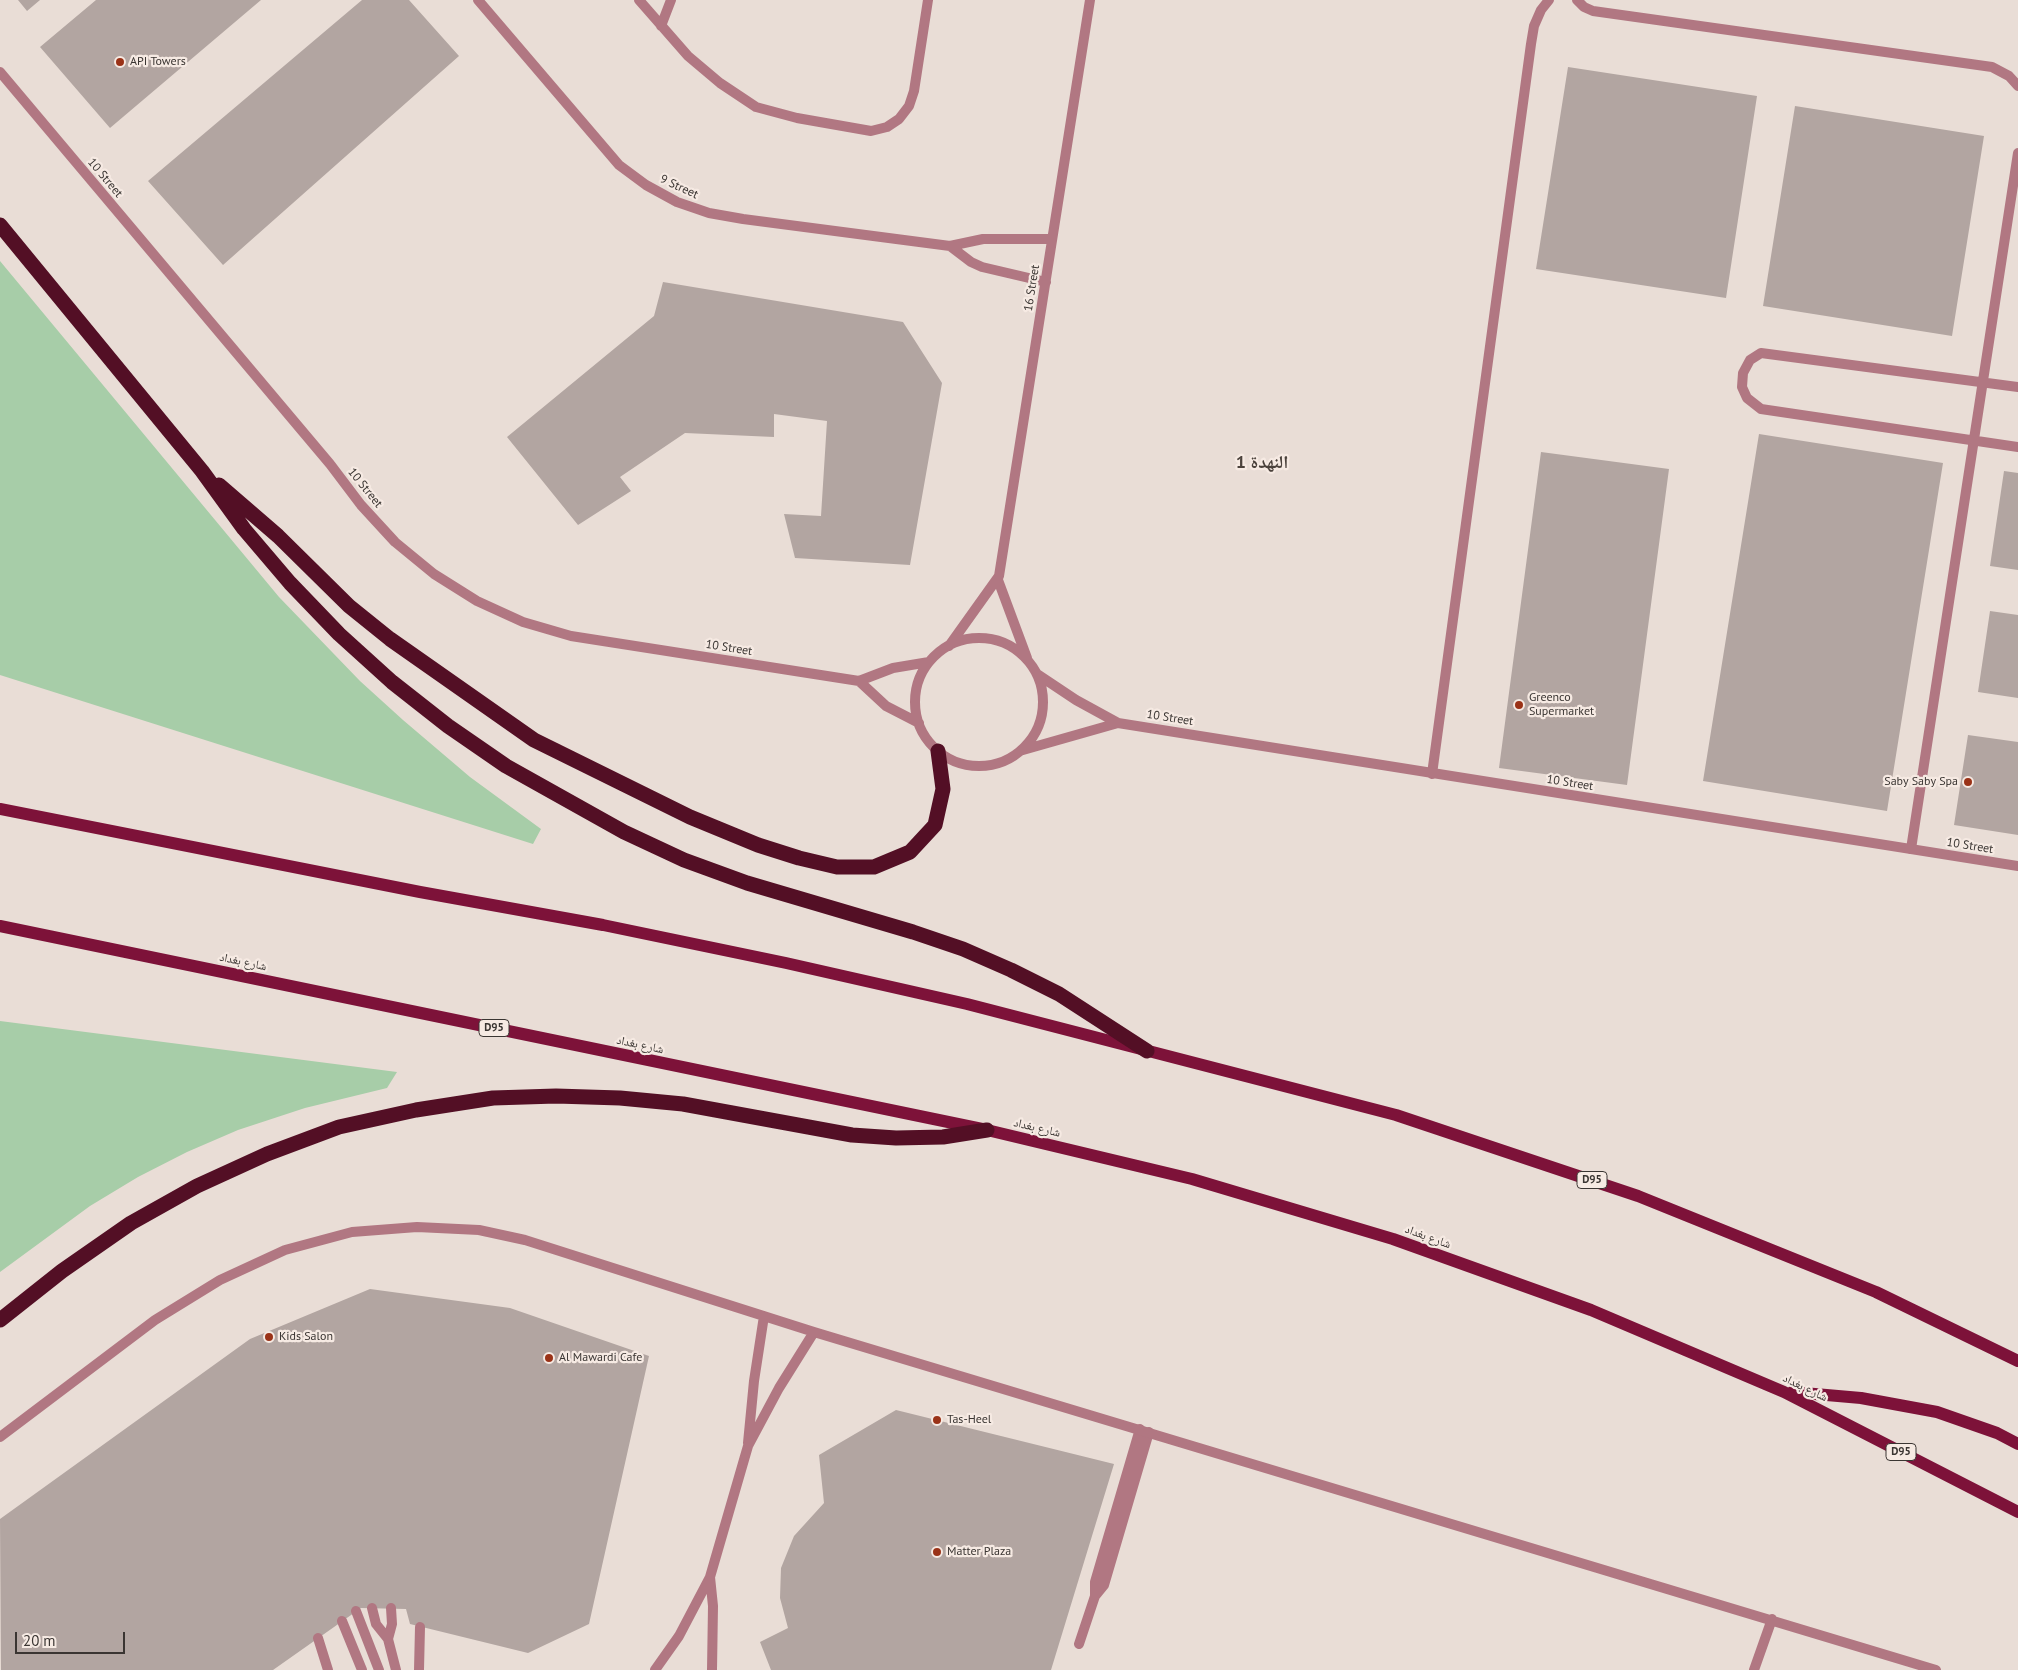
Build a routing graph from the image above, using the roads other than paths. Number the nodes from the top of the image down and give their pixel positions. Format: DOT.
graph roads {
  1 [pos="478,0"];
  2 [pos="640,0"];
  3 [pos="671,0"];
  4 [pos="928,0"];
  5 [pos="1090,0"];
  6 [pos="1549,0"];
  7 [pos="1577,0"];
  8 [pos="661,26"];
  9 [pos="0,72"];
  10 [pos="2018,86"];
  11 [pos="2018,153"];
  12 [pos="0,225"];
  13 [pos="1052,239"];
  14 [pos="950,246"];
  15 [pos="1046,282"];
  16 [pos="1982,382"];
  17 [pos="2018,387"];
  18 [pos="1973,440"];
  19 [pos="2018,447"];
  20 [pos="202,471"];
  21 [pos="998,580"];
  22 [pos="949,646"];
  23 [pos="1027,658"];
  24 [pos="929,662"];
  25 [pos="1037,674"];
  26 [pos="859,681"];
  27 [pos="919,723"];
  28 [pos="1118,723"];
  29 [pos="938,751"];
  30 [pos="1020,751"];
  31 [pos="1432,774"];
  32 [pos="0,809"];
  33 [pos="1911,849"];
  34 [pos="2018,866"];
  35 [pos="0,926"];
  36 [pos="1148,1050"];
  37 [pos="987,1130"];
  38 [pos="764,1316"];
  39 [pos="0,1320"];
  40 [pos="814,1332"];
  41 [pos="2018,1361"];
  42 [pos="1784,1392"];
  43 [pos="1144,1430"];
  44 [pos="0,1437"];
  45 [pos="2018,1444"];
  46 [pos="748,1446"];
  47 [pos="2018,1512"];
  48 [pos="710,1577"];
  49 [pos="372,1608"];
  50 [pos="391,1608"];
  51 [pos="356,1611"];
  52 [pos="1772,1619"];
  53 [pos="342,1621"];
  54 [pos="420,1627"];
  55 [pos="318,1638"];
  56 [pos="388,1639"];
  57 [pos="1079,1644"];
  58 [pos="328,1670"];
  59 [pos="362,1670"];
  60 [pos="379,1670"];
  61 [pos="396,1670"];
  62 [pos="419,1670"];
  63 [pos="655,1670"];
  64 [pos="712,1670"];
  65 [pos="1754,1670"];
  66 [pos="1936,1670"];
  1 -- 14 [label="street, 9 Street"];
  2 -- 8 [label="street"];
  3 -- 8 [label="street"];
  4 -- 8 [label="street"];
  5 -- 13 [label="street, 16 Street"];
  6 -- 31 [label="street"];
  7 -- 10 [label="street"];
  9 -- 26 [label="street, 10 Street"];
  11 -- 16 [label="street"];
  12 -- 20 [label="highway"];
  13 -- 14 [label="street"];
  13 -- 15 [label="street, 16 Street"];
  14 -- 15 [label="street"];
  15 -- 21 [label="street, 16 Street"];
  16 -- 17 [label="street"];
  16 -- 18 [label="street"];
  16 -- 18 [label="street"];
  18 -- 19 [label="street"];
  18 -- 33 [label="street"];
  20 -- 29 [label="highway"];
  20 -- 36 [label="highway"];
  21 -- 22 [label="street"];
  21 -- 23 [label="street"];
  22 -- 23 [label="street"];
  22 -- 24 [label="street"];
  23 -- 25 [label="street"];
  24 -- 26 [label="street"];
  24 -- 27 [label="street"];
  25 -- 28 [label="street"];
  25 -- 30 [label="street"];
  26 -- 27 [label="street"];
  27 -- 29 [label="street"];
  28 -- 30 [label="street"];
  28 -- 31 [label="street, 10 Street"];
  29 -- 30 [label="street"];
  31 -- 33 [label="street, 10 Street"];
  32 -- 36 [label="main road, D95"];
  33 -- 34 [label="street, 10 Street"];
  35 -- 37 [label="main road, شارع بغداد / D95"];
  36 -- 41 [label="main road, D95"];
  37 -- 39 [label="highway"];
  37 -- 42 [label="main road, شارع بغداد / D95"];
  38 -- 40 [label="street"];
  38 -- 44 [label="street"];
  38 -- 46 [label="street"];
  40 -- 43 [label="street"];
  40 -- 46 [label="street"];
  42 -- 45 [label="main road"];
  42 -- 47 [label="main road, شارع بغداد / D95"];
  43 -- 52 [label="street"];
  43 -- 57 [label="street"];
  46 -- 48 [label="street"];
  48 -- 63 [label="street"];
  48 -- 64 [label="street"];
  49 -- 56 [label="street"];
  50 -- 56 [label="street"];
  51 -- 60 [label="street"];
  52 -- 65 [label="street"];
  52 -- 66 [label="street"];
  53 -- 59 [label="street"];
  54 -- 62 [label="street"];
  55 -- 58 [label="street"];
  56 -- 61 [label="street"];
}
